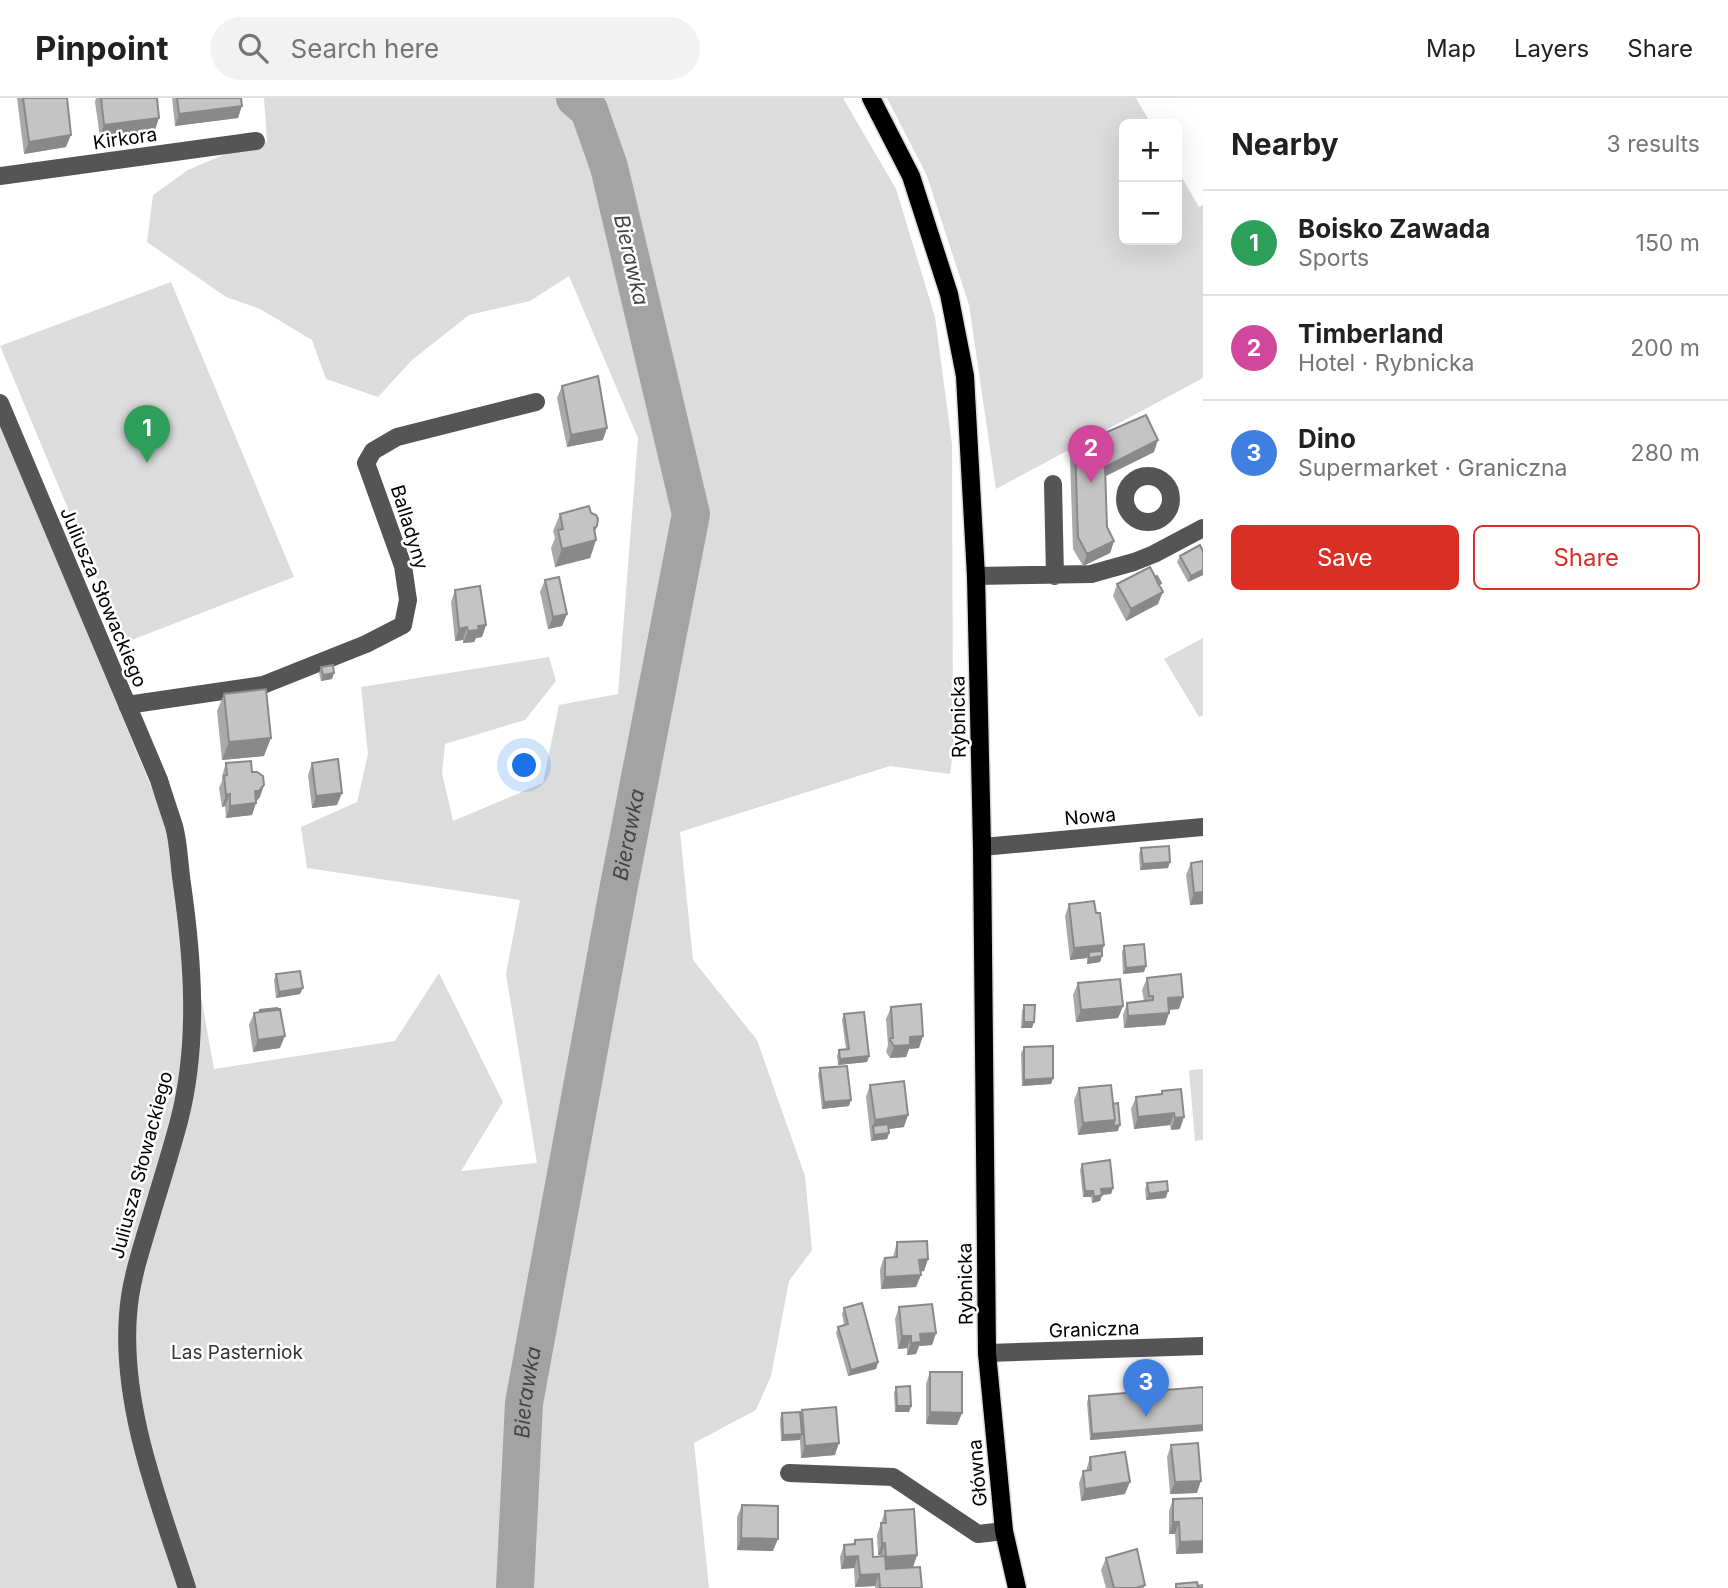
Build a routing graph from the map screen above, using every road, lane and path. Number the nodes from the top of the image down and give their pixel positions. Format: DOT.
graph roads {
  1 [pos="871,98"];
  2 [pos="256,141"];
  3 [pos="0,176"];
  4 [pos="536,402"];
  5 [pos="0,403"];
  6 [pos="1053,484"];
  7 [pos="1159,519"];
  8 [pos="1203,528"];
  9 [pos="1173,544"];
  10 [pos="976,576"];
  11 [pos="1055,576"];
  12 [pos="127,705"];
  13 [pos="1203,827"];
  14 [pos="982,847"];
  15 [pos="1203,1346"];
  16 [pos="987,1353"];
  17 [pos="789,1474"];
  18 [pos="1004,1531"];
  19 [pos="187,1588"];
  20 [pos="1017,1588"];
  1 -- 10 [label="main road, Rybnicka"];
  2 -- 3 [label="street, Kirkora"];
  4 -- 12 [label="street, Balladyny"];
  5 -- 12 [label="street, Juliusza Słowackiego"];
  6 -- 11 [label="street"];
  7 -- 9 [label="street"];
  8 -- 9 [label="street"];
  9 -- 11 [label="street"];
  10 -- 11 [label="street"];
  10 -- 14 [label="main road, Rybnicka"];
  12 -- 19 [label="street, Juliusza Słowackiego"];
  13 -- 14 [label="street, Nowa"];
  14 -- 16 [label="main road, Rybnicka"];
  15 -- 16 [label="street, Graniczna"];
  16 -- 18 [label="main road, Główna"];
  17 -- 18 [label="street"];
  18 -- 20 [label="main road, Główna"];
}
